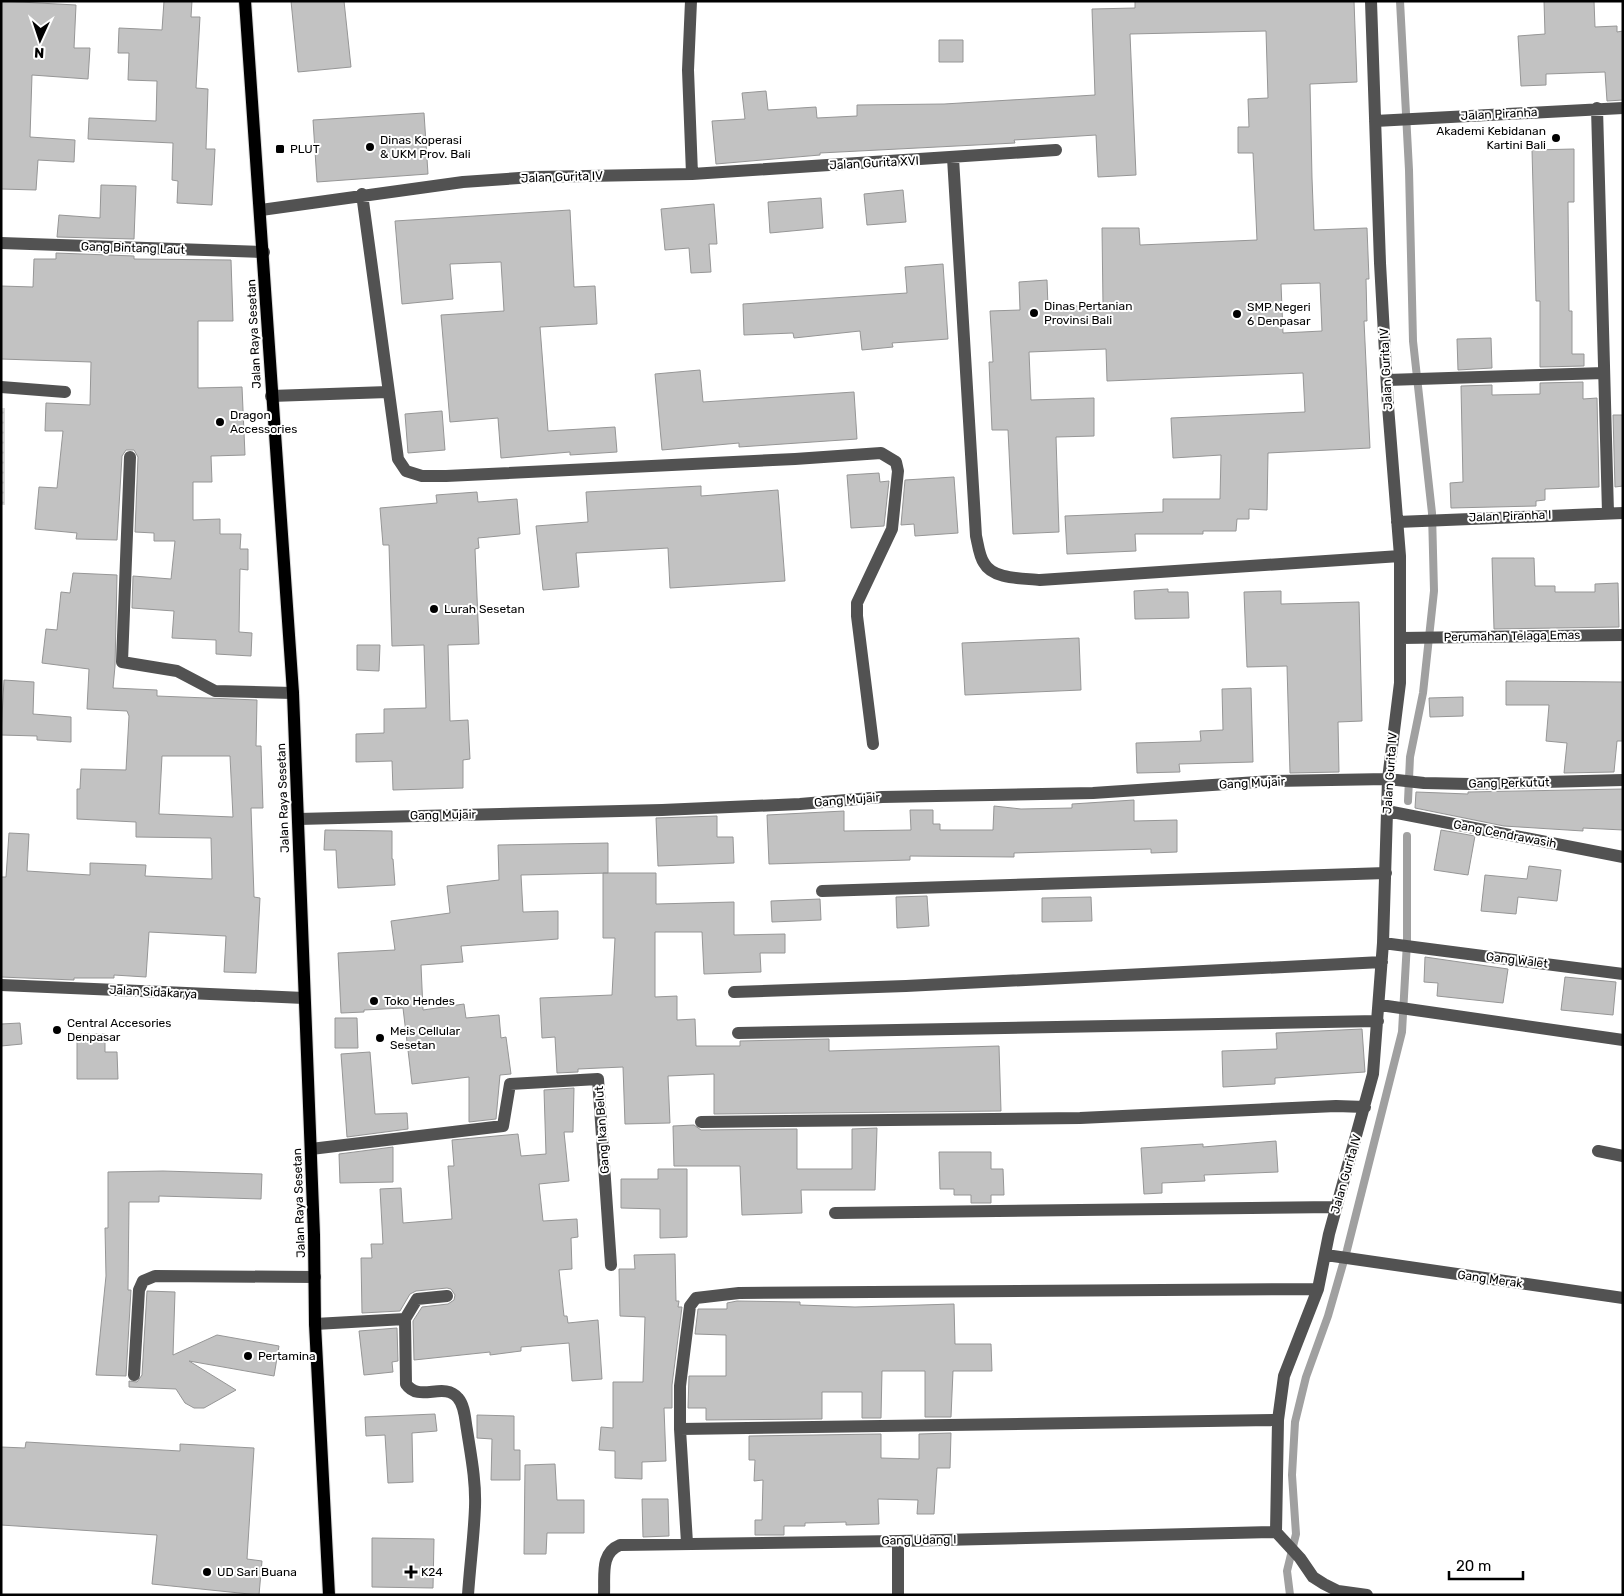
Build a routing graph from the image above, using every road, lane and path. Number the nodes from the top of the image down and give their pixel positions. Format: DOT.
graph roads {
  1 [pos="245,1"];
  2 [pos="691,1"];
  3 [pos="1371,1"];
  4 [pos="1597,108"];
  5 [pos="1623,108"];
  6 [pos="1381,121"];
  7 [pos="1056,150"];
  8 [pos="953,158"];
  9 [pos="692,174"];
  10 [pos="362,194"];
  11 [pos="261,210"];
  12 [pos="1,243"];
  13 [pos="264,252"];
  14 [pos="1604,373"];
  15 [pos="1387,380"];
  16 [pos="1,387"];
  17 [pos="65,392"];
  18 [pos="388,392"];
  19 [pos="271,396"];
  20 [pos="130,457"];
  21 [pos="1623,512"];
  22 [pos="1608,513"];
  23 [pos="1400,522"];
  24 [pos="1400,556"];
  25 [pos="1623,635"];
  26 [pos="1404,638"];
  27 [pos="293,693"];
  28 [pos="873,744"];
  29 [pos="1392,779"];
  30 [pos="1623,780"];
  31 [pos="1387,811"];
  32 [pos="298,819"];
  33 [pos="1623,857"];
  34 [pos="1386,873"];
  35 [pos="822,891"];
  36 [pos="1388,944"];
  37 [pos="1382,962"];
  38 [pos="1623,974"];
  39 [pos="1,985"];
  40 [pos="734,992"];
  41 [pos="304,998"];
  42 [pos="1383,1006"];
  43 [pos="1378,1021"];
  44 [pos="738,1034"];
  45 [pos="1623,1040"];
  46 [pos="1365,1107"];
  47 [pos="702,1122"];
  48 [pos="311,1149"];
  49 [pos="1598,1151"];
  50 [pos="1620,1156"];
  51 [pos="1336,1207"];
  52 [pos="835,1213"];
  53 [pos="1330,1256"];
  54 [pos="611,1265"];
  55 [pos="315,1277"];
  56 [pos="1318,1289"];
  57 [pos="447,1296"];
  58 [pos="1623,1298"];
  59 [pos="405,1319"];
  60 [pos="315,1324"];
  61 [pos="134,1375"];
  62 [pos="1278,1420"];
  63 [pos="680,1430"];
  64 [pos="1278,1535"];
  65 [pos="898,1541"];
  66 [pos="688,1543"];
  67 [pos="329,1595"];
  68 [pos="468,1595"];
  69 [pos="604,1595"];
  70 [pos="898,1595"];
  71 [pos="1367,1595"];
  1 -- 11 [label="main road, Jalan Raya Sesetan"];
  2 -- 9 [label="street"];
  3 -- 6 [label="street, Jalan Gurita IV"];
  4 -- 5 [label="street, Jalan Piranha"];
  4 -- 6 [label="street, Jalan Piranha"];
  4 -- 14 [label="street"];
  6 -- 15 [label="street, Jalan Gurita IV"];
  7 -- 8 [label="street, Jalan Gurita XVI"];
  8 -- 9 [label="street, Jalan Gurita XVI"];
  8 -- 24 [label="street"];
  9 -- 10 [label="street, Jalan Gurita IV"];
  10 -- 11 [label="street, Jalan Gurita IV"];
  10 -- 18 [label="street"];
  11 -- 13 [label="main road, Jalan Raya Sesetan"];
  12 -- 13 [label="street, Gang Bintang Laut"];
  13 -- 19 [label="main road, Jalan Raya Sesetan"];
  14 -- 15 [label="street"];
  14 -- 22 [label="street"];
  15 -- 23 [label="street, Jalan Gurita IV"];
  16 -- 17 [label="street"];
  18 -- 19 [label="street"];
  18 -- 28 [label="street"];
  19 -- 27 [label="main road, Jalan Raya Sesetan"];
  20 -- 27 [label="street"];
  21 -- 22 [label="street, Jalan Piranha I"];
  22 -- 23 [label="street, Jalan Piranha I"];
  23 -- 24 [label="street, Jalan Gurita IV"];
  24 -- 26 [label="street, Jalan Gurita IV"];
  25 -- 26 [label="street, Perumahan Telaga Emas"];
  26 -- 29 [label="street, Jalan Gurita IV"];
  27 -- 32 [label="main road, Jalan Raya Sesetan"];
  29 -- 30 [label="street, Gang Perkutut"];
  29 -- 31 [label="street, Jalan Gurita IV"];
  29 -- 32 [label="street, Gang Mujair"];
  31 -- 33 [label="street, Gang Cendrawasih"];
  31 -- 34 [label="street, Jalan Gurita IV"];
  32 -- 41 [label="main road, Jalan Raya Sesetan"];
  34 -- 35 [label="street"];
  34 -- 36 [label="street, Jalan Gurita IV"];
  36 -- 37 [label="street, Jalan Gurita IV"];
  36 -- 38 [label="street, Gang Walet"];
  37 -- 40 [label="street"];
  37 -- 42 [label="street, Jalan Gurita IV"];
  39 -- 41 [label="street, Jalan Sidakarya"];
  41 -- 48 [label="main road, Jalan Raya Sesetan"];
  42 -- 43 [label="street, Jalan Gurita IV"];
  42 -- 45 [label="street"];
  43 -- 44 [label="street"];
  43 -- 46 [label="street, Jalan Gurita IV"];
  46 -- 47 [label="street"];
  46 -- 51 [label="street, Jalan Gurita IV"];
  48 -- 54 [label="street, Gang Ikan Belut"];
  48 -- 55 [label="main road, Jalan Raya Sesetan"];
  49 -- 50 [label="street"];
  51 -- 52 [label="street"];
  51 -- 53 [label="street, Jalan Gurita IV"];
  53 -- 56 [label="street, Jalan Gurita IV"];
  53 -- 58 [label="street, Gang Merak"];
  55 -- 60 [label="main road, Jalan Raya Sesetan"];
  55 -- 61 [label="street"];
  56 -- 62 [label="street, Jalan Gurita IV"];
  56 -- 63 [label="street"];
  57 -- 59 [label="street"];
  59 -- 60 [label="street"];
  59 -- 68 [label="street"];
  60 -- 67 [label="main road, Jalan Raya Sesetan"];
  62 -- 63 [label="street"];
  62 -- 64 [label="street, Jalan Gurita IV"];
  63 -- 66 [label="street"];
  64 -- 65 [label="street, Gang Udang I"];
  64 -- 71 [label="street"];
  65 -- 66 [label="street, Gang Udang I"];
  65 -- 70 [label="street"];
  66 -- 69 [label="street, Gang Udang I"];
}
